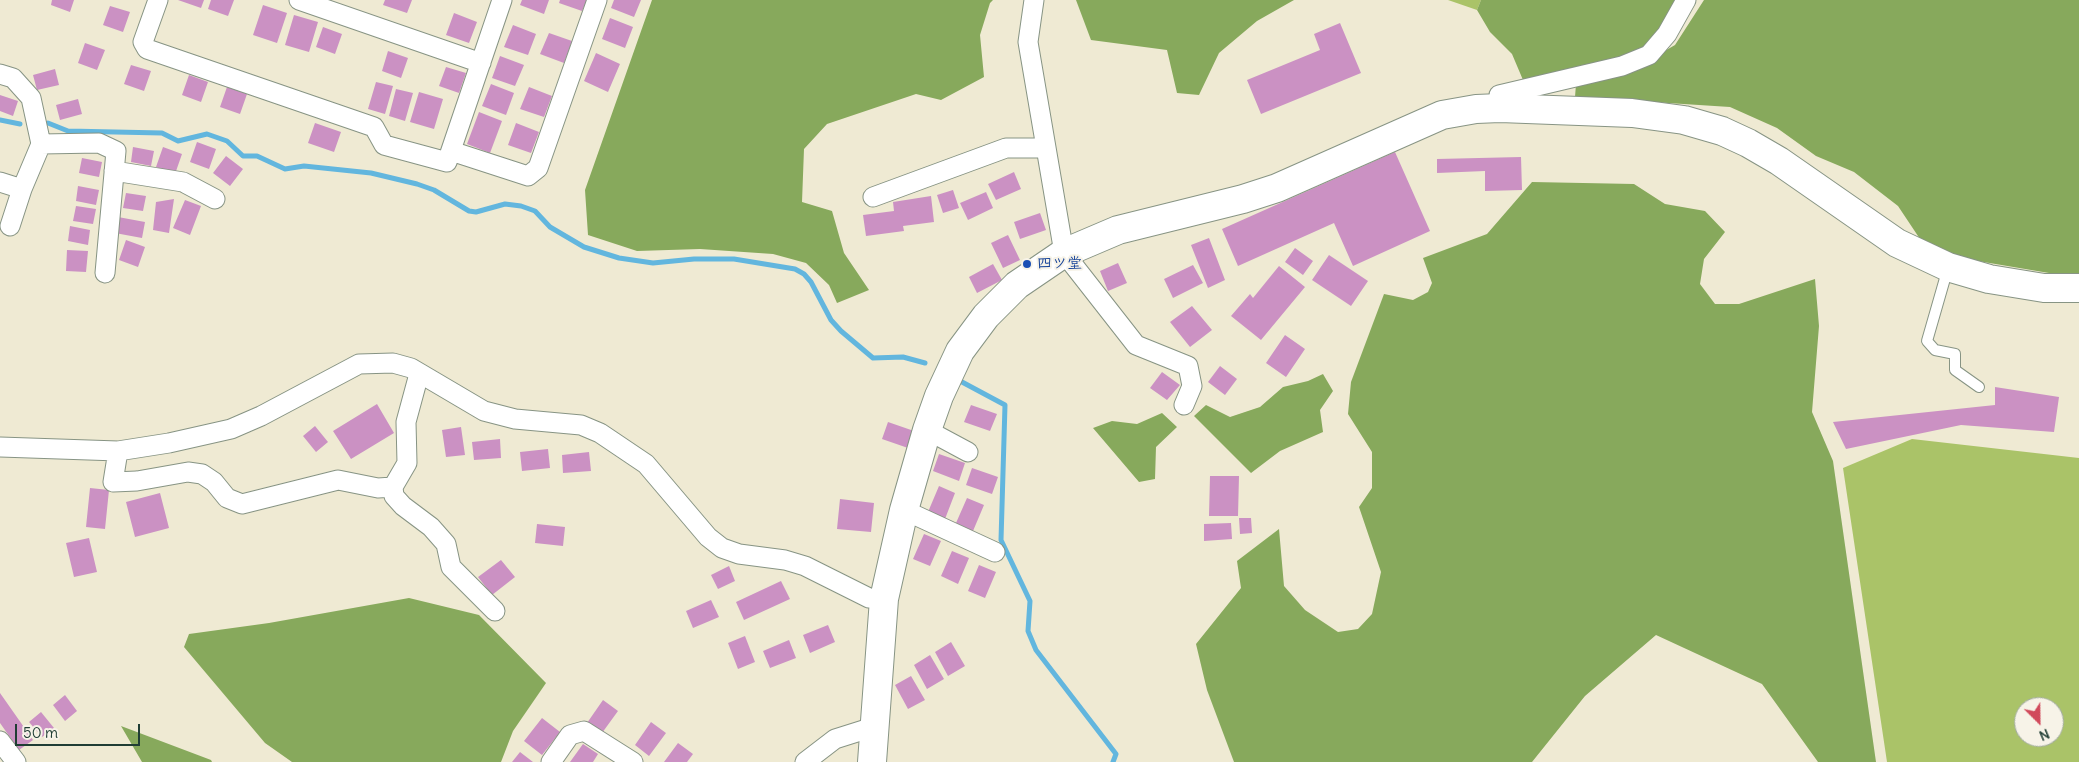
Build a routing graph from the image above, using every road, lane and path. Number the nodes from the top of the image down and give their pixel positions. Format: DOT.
graph roads {
  1 [pos="158,0"];
  2 [pos="299,0"];
  3 [pos="502,0"];
  4 [pos="597,0"];
  5 [pos="1034,0"];
  6 [pos="1686,0"];
  7 [pos="481,63"];
  8 [pos="0,74"];
  9 [pos="1500,108"];
  10 [pos="41,144"];
  11 [pos="1044,148"];
  12 [pos="451,151"];
  13 [pos="114,171"];
  14 [pos="0,182"];
  15 [pos="22,189"];
  16 [pos="873,197"];
  17 [pos="215,199"];
  18 [pos="10,226"];
  19 [pos="1064,253"];
  20 [pos="1948,267"];
  21 [pos="105,273"];
  22 [pos="2079,288"];
  23 [pos="420,374"];
  24 [pos="1979,386"];
  25 [pos="1184,405"];
  26 [pos="927,430"];
  27 [pos="0,447"];
  28 [pos="118,451"];
  29 [pos="968,452"];
  30 [pos="393,487"];
  31 [pos="904,510"];
  32 [pos="995,552"];
  33 [pos="884,599"];
  34 [pos="495,610"];
  35 [pos="874,727"];
  36 [pos="0,741"];
  37 [pos="16,762"];
  38 [pos="551,762"];
  39 [pos="632,762"];
  40 [pos="805,762"];
  41 [pos="872,762"];
  1 -- 12 [label="street"];
  2 -- 7 [label="street"];
  3 -- 7 [label="street"];
  4 -- 12 [label="street"];
  5 -- 11 [label="street"];
  6 -- 9 [label="street"];
  7 -- 12 [label="street"];
  8 -- 10 [label="street"];
  9 -- 19 [label="street"];
  9 -- 20 [label="street"];
  10 -- 13 [label="street"];
  10 -- 15 [label="street"];
  11 -- 16 [label="street"];
  11 -- 19 [label="street"];
  13 -- 17 [label="street"];
  13 -- 21 [label="street"];
  14 -- 15 [label="street"];
  15 -- 18 [label="street"];
  19 -- 25 [label="street"];
  19 -- 26 [label="street"];
  20 -- 22 [label="street"];
  20 -- 24 [label="lane"];
  23 -- 28 [label="street"];
  23 -- 30 [label="street"];
  23 -- 33 [label="street"];
  26 -- 29 [label="street"];
  26 -- 31 [label="street"];
  27 -- 28 [label="street"];
  28 -- 30 [label="street"];
  30 -- 34 [label="street"];
  31 -- 32 [label="street"];
  31 -- 33 [label="street"];
  33 -- 35 [label="street"];
  35 -- 40 [label="street"];
  35 -- 41 [label="street"];
  36 -- 37 [label="street"];
  38 -- 39 [label="street"];
}
